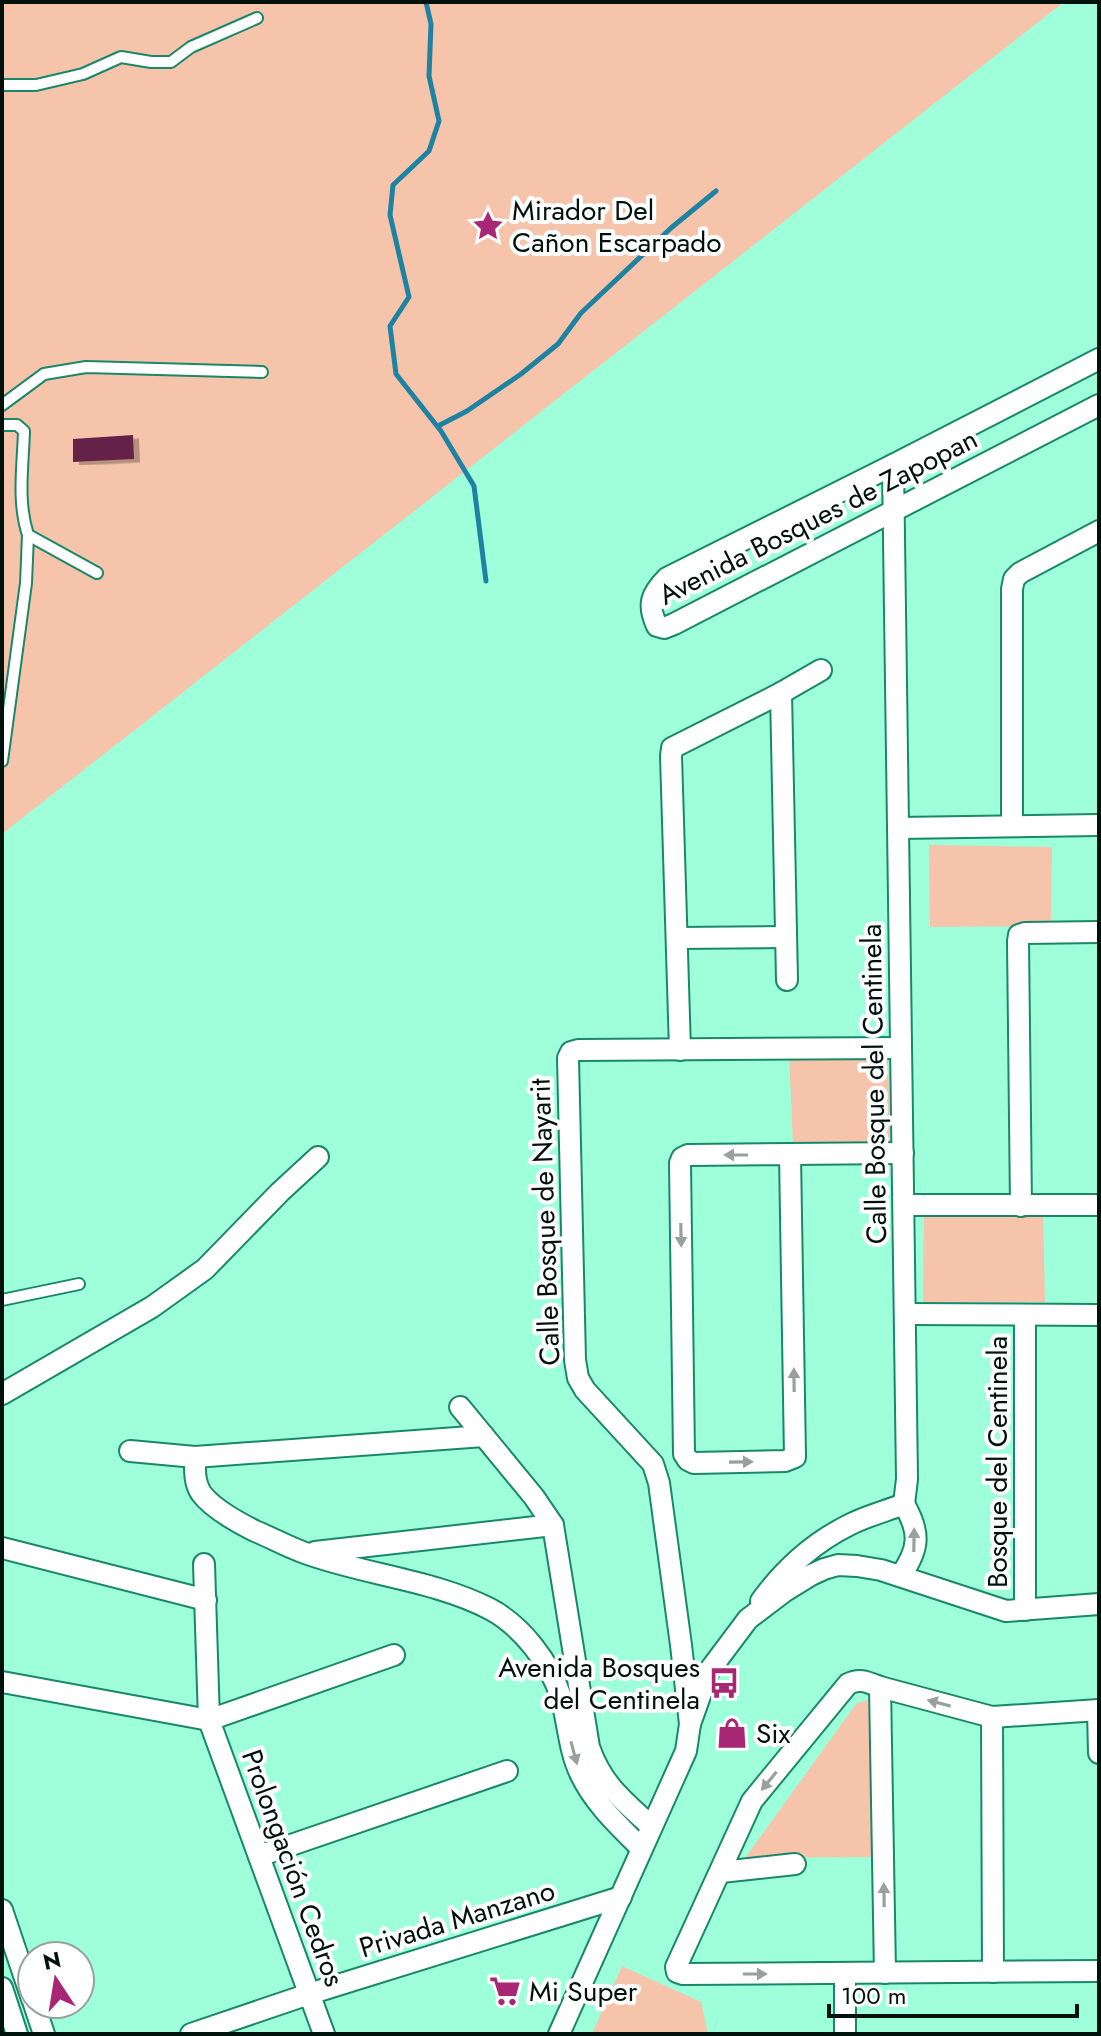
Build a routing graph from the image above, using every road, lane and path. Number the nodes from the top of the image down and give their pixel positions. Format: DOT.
graph roads {
  1 [pos="257,18"];
  2 [pos="2,85"];
  3 [pos="1099,359"];
  4 [pos="262,372"];
  5 [pos="2,405"];
  6 [pos="1099,405"];
  7 [pos="2,425"];
  8 [pos="893,465"];
  9 [pos="893,512"];
  10 [pos="1099,531"];
  11 [pos="28,535"];
  12 [pos="97,573"];
  13 [pos="821,670"];
  14 [pos="781,693"];
  15 [pos="2,761"];
  16 [pos="1012,825"];
  17 [pos="1099,825"];
  18 [pos="898,828"];
  19 [pos="1099,932"];
  20 [pos="786,937"];
  21 [pos="677,938"];
  22 [pos="787,980"];
  23 [pos="901,1048"];
  24 [pos="680,1050"];
  25 [pos="903,1153"];
  26 [pos="790,1155"];
  27 [pos="318,1157"];
  28 [pos="904,1205"];
  29 [pos="1099,1205"];
  30 [pos="1021,1206"];
  31 [pos="79,1284"];
  32 [pos="2,1300"];
  33 [pos="906,1314"];
  34 [pos="1025,1315"];
  35 [pos="1099,1315"];
  36 [pos="2,1394"];
  37 [pos="460,1407"];
  38 [pos="484,1436"];
  39 [pos="130,1451"];
  40 [pos="195,1457"];
  41 [pos="904,1504"];
  42 [pos="553,1525"];
  43 [pos="827,1537"];
  44 [pos="2,1548"];
  45 [pos="304,1553"];
  46 [pos="204,1564"];
  47 [pos="838,1565"];
  48 [pos="901,1575"];
  49 [pos="206,1600"];
  50 [pos="1099,1604"];
  51 [pos="1025,1610"];
  52 [pos="748,1619"];
  53 [pos="681,1645"];
  54 [pos="394,1655"];
  55 [pos="721,1655"];
  56 [pos="577,1674"];
  57 [pos="553,1678"];
  58 [pos="2,1682"];
  59 [pos="880,1687"];
  60 [pos="1098,1710"];
  61 [pos="992,1717"];
  62 [pos="209,1720"];
  63 [pos="690,1724"];
  64 [pos="1099,1753"];
  65 [pos="507,1771"];
  66 [pos="651,1826"];
  67 [pos="641,1848"];
  68 [pos="259,1856"];
  69 [pos="795,1864"];
  70 [pos="721,1872"];
  71 [pos="621,1897"];
  72 [pos="2,1910"];
  73 [pos="16,1951"];
  74 [pos="1099,1971"];
  75 [pos="993,1972"];
  76 [pos="845,1973"];
  77 [pos="885,1973"];
  78 [pos="2,1988"];
  79 [pos="309,1994"];
  80 [pos="17,2034"];
  81 [pos="191,2034"];
  82 [pos="324,2034"];
  83 [pos="559,2034"];
  84 [pos="845,2034"];
  1 -- 2 [label="lane"];
  3 -- 8 [label="street, Avenida Bosques de Zapopan"];
  4 -- 5 [label="lane"];
  6 -- 9 [label="street, Avenida Bosques de Zapopan"];
  7 -- 11 [label="lane"];
  8 -- 9 [label="street, Calle Bosque del Centinela"];
  8 -- 9 [label="street, Avenida Bosques de Zapopan"];
  9 -- 18 [label="street, Calle Bosque del Centinela"];
  10 -- 16 [label="street"];
  11 -- 12 [label="lane"];
  11 -- 15 [label="lane"];
  13 -- 14 [label="street"];
  14 -- 20 [label="street"];
  14 -- 21 [label="street"];
  16 -- 17 [label="street"];
  16 -- 18 [label="street"];
  18 -- 23 [label="street, Calle Bosque del Centinela"];
  19 -- 30 [label="street"];
  20 -- 21 [label="street"];
  20 -- 22 [label="street"];
  21 -- 24 [label="street"];
  23 -- 24 [label="street"];
  23 -- 25 [label="street, Calle Bosque del Centinela"];
  24 -- 53 [label="street, Calle Bosque de Nayarit"];
  25 -- 26 [label="street"];
  25 -- 28 [label="street, Calle Bosque del Centinela"];
  26 -- 26 [label="street, one-way"];
  27 -- 36 [label="street"];
  28 -- 30 [label="street"];
  28 -- 33 [label="street, Calle Bosque del Centinela"];
  29 -- 30 [label="street"];
  31 -- 32 [label="lane"];
  33 -- 34 [label="street"];
  33 -- 41 [label="street, Calle Bosque del Centinela"];
  34 -- 35 [label="street"];
  34 -- 51 [label="street, Bosque del Centinela"];
  37 -- 38 [label="street"];
  38 -- 40 [label="street"];
  38 -- 42 [label="street"];
  39 -- 40 [label="street"];
  40 -- 45 [label="street"];
  41 -- 43 [label="street"];
  48 -- 41 [label="street, one-way"];
  42 -- 45 [label="street"];
  42 -- 56 [label="street"];
  43 -- 47 [label="street"];
  43 -- 52 [label="street"];
  44 -- 49 [label="street"];
  45 -- 57 [label="street"];
  46 -- 49 [label="street, Prolongación Cedros"];
  47 -- 48 [label="street"];
  47 -- 52 [label="street"];
  48 -- 51 [label="street"];
  49 -- 62 [label="street, Prolongación Cedros"];
  50 -- 51 [label="street"];
  52 -- 55 [label="street"];
  53 -- 55 [label="street"];
  53 -- 63 [label="street, Calle Bosque de Nayarit"];
  54 -- 62 [label="street"];
  55 -- 63 [label="street"];
  56 -- 57 [label="street"];
  56 -- 66 [label="street"];
  57 -- 67 [label="street, one-way"];
  58 -- 62 [label="street"];
  61 -- 59 [label="street, one-way"];
  59 -- 70 [label="street, one-way"];
  77 -- 59 [label="street, one-way"];
  60 -- 61 [label="street"];
  60 -- 64 [label="street"];
  61 -- 75 [label="street"];
  62 -- 68 [label="street, Prolongación Cedros"];
  63 -- 66 [label="street"];
  65 -- 68 [label="street"];
  66 -- 67 [label="street"];
  67 -- 71 [label="street"];
  68 -- 79 [label="street, Prolongación Cedros"];
  69 -- 70 [label="street"];
  70 -- 76 [label="street, one-way"];
  71 -- 79 [label="street, Privada Manzano"];
  71 -- 83 [label="street"];
  72 -- 73 [label="street"];
  74 -- 75 [label="street"];
  75 -- 77 [label="street"];
  76 -- 77 [label="street"];
  76 -- 84 [label="street"];
  78 -- 80 [label="street"];
  79 -- 81 [label="street, Privada Manzano"];
  79 -- 82 [label="street, Prolongación Cedros"];
}
